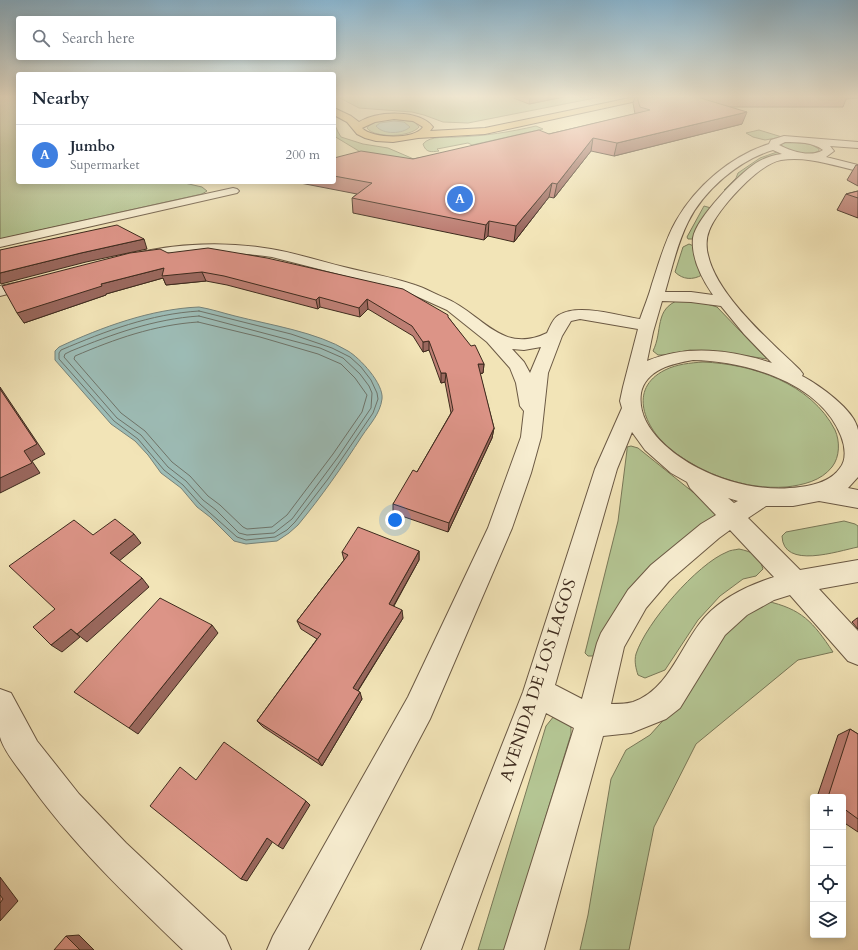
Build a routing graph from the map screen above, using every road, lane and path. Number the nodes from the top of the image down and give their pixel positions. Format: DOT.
graph roads {
  1 [pos="776,141"];
  2 [pos="811,141"];
  3 [pos="814,141"];
  4 [pos="858,145"];
  5 [pos="774,146"];
  6 [pos="858,150"];
  7 [pos="828,151"];
  8 [pos="858,154"];
  9 [pos="806,156"];
  10 [pos="858,162"];
  11 [pos="858,168"];
  12 [pos="233,191"];
  13 [pos="0,243"];
  14 [pos="125,259"];
  15 [pos="50,279"];
  16 [pos="0,291"];
  17 [pos="656,297"];
  18 [pos="725,302"];
  19 [pos="646,325"];
  20 [pos="554,336"];
  21 [pos="493,338"];
  22 [pos="816,393"];
  23 [pos="632,397"];
  24 [pos="533,417"];
  25 [pos="858,418"];
  26 [pos="856,462"];
  27 [pos="690,474"];
  28 [pos="821,493"];
  29 [pos="761,497"];
  30 [pos="858,499"];
  31 [pos="732,517"];
  32 [pos="858,571"];
  33 [pos="795,582"];
  34 [pos="856,649"];
  35 [pos="538,692"];
  36 [pos="0,704"];
  37 [pos="592,721"];
  38 [pos="211,950"];
  39 [pos="287,950"];
  40 [pos="441,950"];
  41 [pos="524,950"];
  1 -- 5 [label="street, AVENIDA DE LOS LAGOS"];
  2 -- 7 [label="street"];
  3 -- 4 [label="street"];
  5 -- 9 [label="street"];
  5 -- 17 [label="street, AVENIDA DE LOS LAGOS"];
  6 -- 7 [label="street"];
  7 -- 9 [label="street"];
  7 -- 10 [label="street"];
  8 -- 10 [label="street"];
  9 -- 11 [label="street"];
  9 -- 18 [label="street"];
  12 -- 13 [label="street"];
  14 -- 21 [label="street"];
  15 -- 16 [label="street"];
  17 -- 18 [label="street"];
  17 -- 19 [label="street, AVENIDA DE LOS LAGOS"];
  18 -- 22 [label="street"];
  19 -- 20 [label="street"];
  19 -- 23 [label="street, AVENIDA DE LOS LAGOS"];
  20 -- 21 [label="street"];
  20 -- 24 [label="street"];
  21 -- 24 [label="street"];
  22 -- 23 [label="street"];
  22 -- 25 [label="street"];
  22 -- 26 [label="street"];
  23 -- 27 [label="street"];
  23 -- 35 [label="street, AVENIDA DE LOS LAGOS"];
  24 -- 39 [label="street"];
  26 -- 28 [label="street"];
  27 -- 29 [label="street"];
  27 -- 31 [label="street"];
  28 -- 29 [label="street"];
  28 -- 30 [label="street"];
  29 -- 31 [label="street"];
  31 -- 33 [label="street"];
  31 -- 37 [label="street"];
  32 -- 33 [label="street"];
  33 -- 34 [label="street"];
  33 -- 37 [label="street"];
  35 -- 37 [label="street"];
  35 -- 40 [label="street, AVENIDA DE LOS LAGOS"];
  36 -- 38 [label="street"];
  37 -- 41 [label="street"];
}
